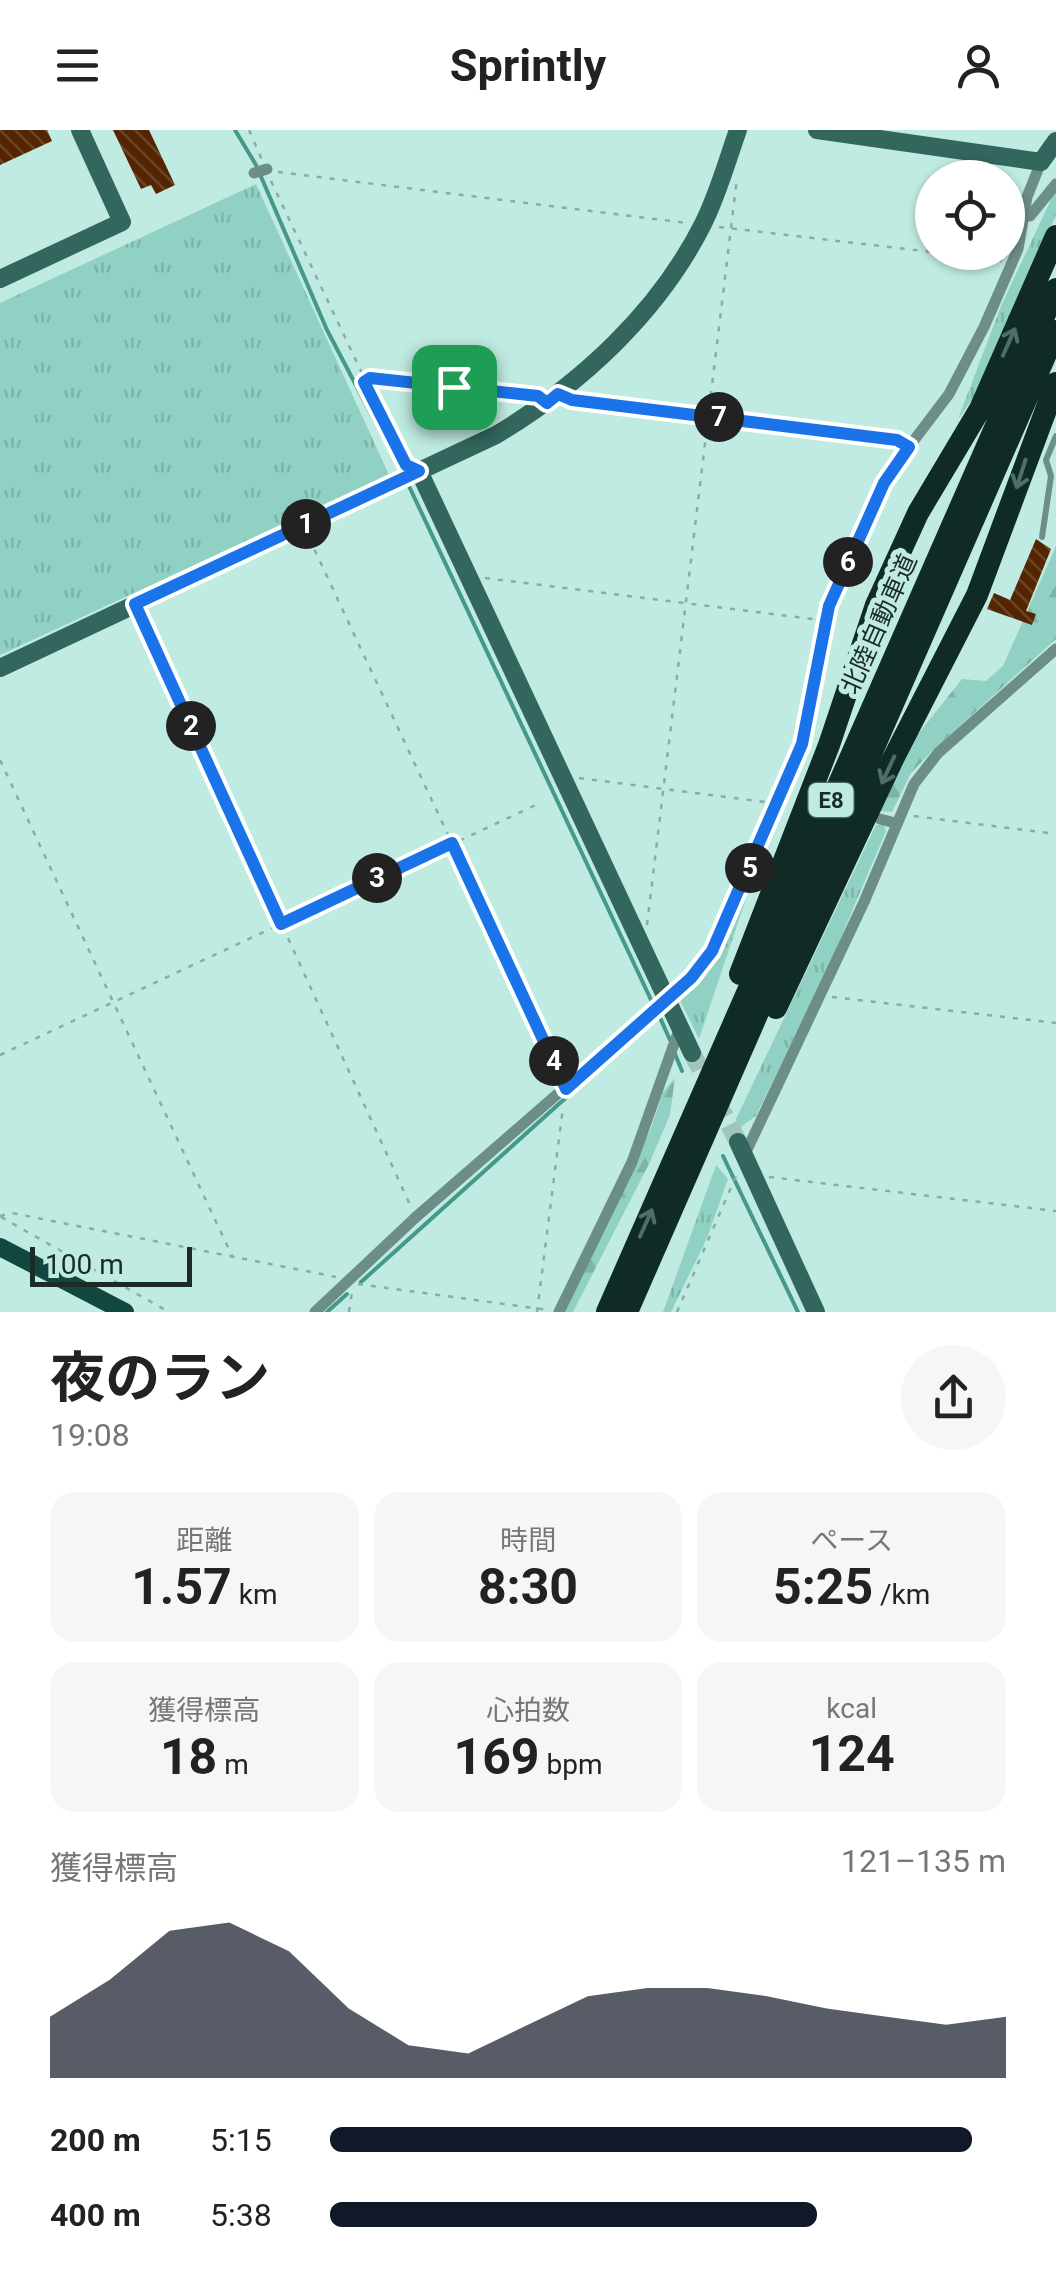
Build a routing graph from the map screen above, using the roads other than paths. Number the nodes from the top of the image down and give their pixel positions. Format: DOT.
graph roads {
  1 [pos="80,130"];
  2 [pos="738,130"];
  3 [pos="817,130"];
  4 [pos="1056,142"];
  5 [pos="1041,162"];
  6 [pos="1056,184"];
  7 [pos="1025,209"];
  8 [pos="1025,215"];
  9 [pos="1056,236"];
  10 [pos="1010,270"];
  11 [pos="0,279"];
  12 [pos="1056,288"];
  13 [pos="1056,331"];
  14 [pos="1056,383"];
  15 [pos="1056,436"];
  16 [pos="419,471"];
  17 [pos="1042,537"];
  18 [pos="1056,649"];
  19 [pos="0,668"];
  20 [pos="880,819"];
  21 [pos="897,819"];
  22 [pos="665,1000"];
  23 [pos="680,1027"];
  24 [pos="692,1053"];
  25 [pos="681,1143"];
  26 [pos="741,1148"];
  27 [pos="0,1247"];
  28 [pos="125,1312"];
  29 [pos="315,1312"];
  30 [pos="560,1312"];
  31 [pos="607,1312"];
  32 [pos="627,1312"];
  33 [pos="816,1312"];
  1 -- 11 [label="street"];
  2 -- 16 [label="street"];
  3 -- 5 [label="street"];
  4 -- 5 [label="street"];
  5 -- 7 [label="street"];
  6 -- 8 [label="street"];
  25 -- 9 [label="highway, one-way"];
  10 -- 22 [label="street"];
  12 -- 25 [label="highway, 北陸自動車道 / E8"];
  13 -- 32 [label="highway, 北陸自動車道 / E8"];
  14 -- 32 [label="highway, one-way"];
  15 -- 17 [label="lane"];
  16 -- 19 [label="street"];
  16 -- 22 [label="street"];
  18 -- 21 [label="street"];
  20 -- 21 [label="street"];
  21 -- 26 [label="street"];
  22 -- 23 [label="street"];
  22 -- 29 [label="street"];
  23 -- 24 [label="street"];
  23 -- 30 [label="street"];
  31 -- 25 [label="highway, 北陸自動車道 / E8, one-way"];
  26 -- 33 [label="street"];
  27 -- 28 [label="main road"];
}
